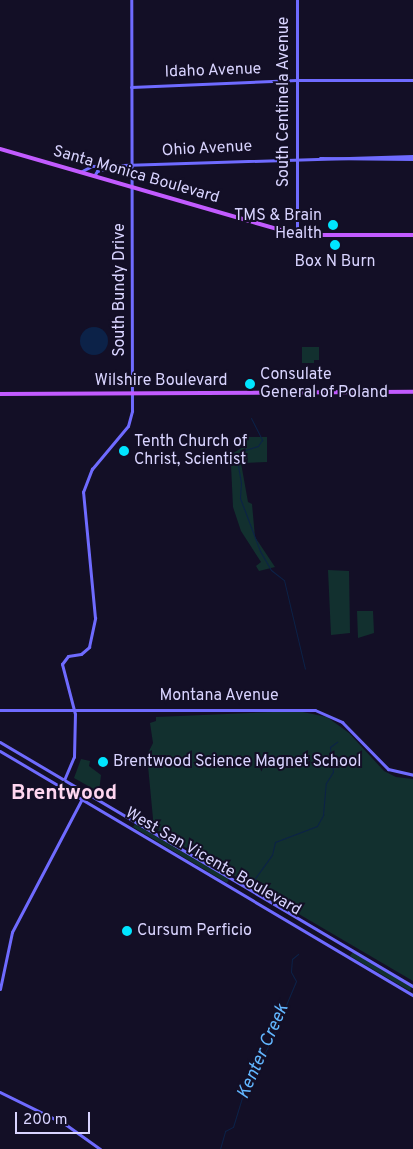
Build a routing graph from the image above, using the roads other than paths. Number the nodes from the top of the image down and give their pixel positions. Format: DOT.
graph roads {
  1 [pos="131,0"];
  2 [pos="297,0"];
  3 [pos="297,80"];
  4 [pos="413,80"];
  5 [pos="131,88"];
  6 [pos="0,149"];
  7 [pos="297,158"];
  8 [pos="413,158"];
  9 [pos="131,165"];
  10 [pos="119,166"];
  11 [pos="80,172"];
  12 [pos="94,176"];
  13 [pos="131,187"];
  14 [pos="298,235"];
  15 [pos="413,235"];
  16 [pos="413,392"];
  17 [pos="133,393"];
  18 [pos="0,394"];
  19 [pos="74,709"];
  20 [pos="0,710"];
  21 [pos="0,742"];
  22 [pos="0,751"];
  23 [pos="413,775"];
  24 [pos="64,780"];
  25 [pos="53,782"];
  26 [pos="66,789"];
  27 [pos="85,793"];
  28 [pos="82,799"];
  29 [pos="413,986"];
  30 [pos="0,989"];
  31 [pos="413,995"];
  32 [pos="0,1092"];
  33 [pos="100,1149"];
  1 -- 5 [label="street, South Bundy Drive"];
  2 -- 3 [label="street, South Centinela Avenue"];
  3 -- 4 [label="street, Idaho Avenue"];
  3 -- 5 [label="street, Idaho Avenue"];
  3 -- 7 [label="street, South Centinela Avenue"];
  5 -- 9 [label="street, South Bundy Drive"];
  6 -- 11 [label="main road, Santa Monica Boulevard"];
  7 -- 8 [label="street, Ohio Avenue"];
  7 -- 9 [label="street, Ohio Avenue"];
  7 -- 14 [label="street, South Centinela Avenue"];
  9 -- 10 [label="street, Ohio Avenue"];
  9 -- 13 [label="street, South Bundy Drive"];
  10 -- 11 [label="street, Ohio Avenue"];
  10 -- 12 [label="street, Ohio Avenue"];
  11 -- 12 [label="main road, Santa Monica Boulevard"];
  12 -- 13 [label="main road, Santa Monica Boulevard"];
  13 -- 14 [label="main road, Santa Monica Boulevard"];
  13 -- 17 [label="street, South Bundy Drive"];
  14 -- 15 [label="main road, Santa Monica Boulevard"];
  16 -- 17 [label="main road, Wilshire Boulevard"];
  17 -- 18 [label="main road, Wilshire Boulevard"];
  17 -- 19 [label="street, South Bundy Drive"];
  19 -- 20 [label="street, Montana Avenue"];
  19 -- 23 [label="street, Montana Avenue"];
  19 -- 24 [label="street, South Bundy Drive"];
  21 -- 24 [label="street, West San Vicente Boulevard"];
  22 -- 25 [label="street, West San Vicente Boulevard"];
  24 -- 25 [label="street"];
  24 -- 26 [label="street"];
  24 -- 27 [label="street, West San Vicente Boulevard"];
  25 -- 26 [label="street, West San Vicente Boulevard"];
  26 -- 28 [label="street, West San Vicente Boulevard"];
  27 -- 28 [label="street"];
  27 -- 29 [label="street, West San Vicente Boulevard"];
  28 -- 30 [label="street"];
  28 -- 31 [label="street, West San Vicente Boulevard"];
  32 -- 33 [label="street"];
}
